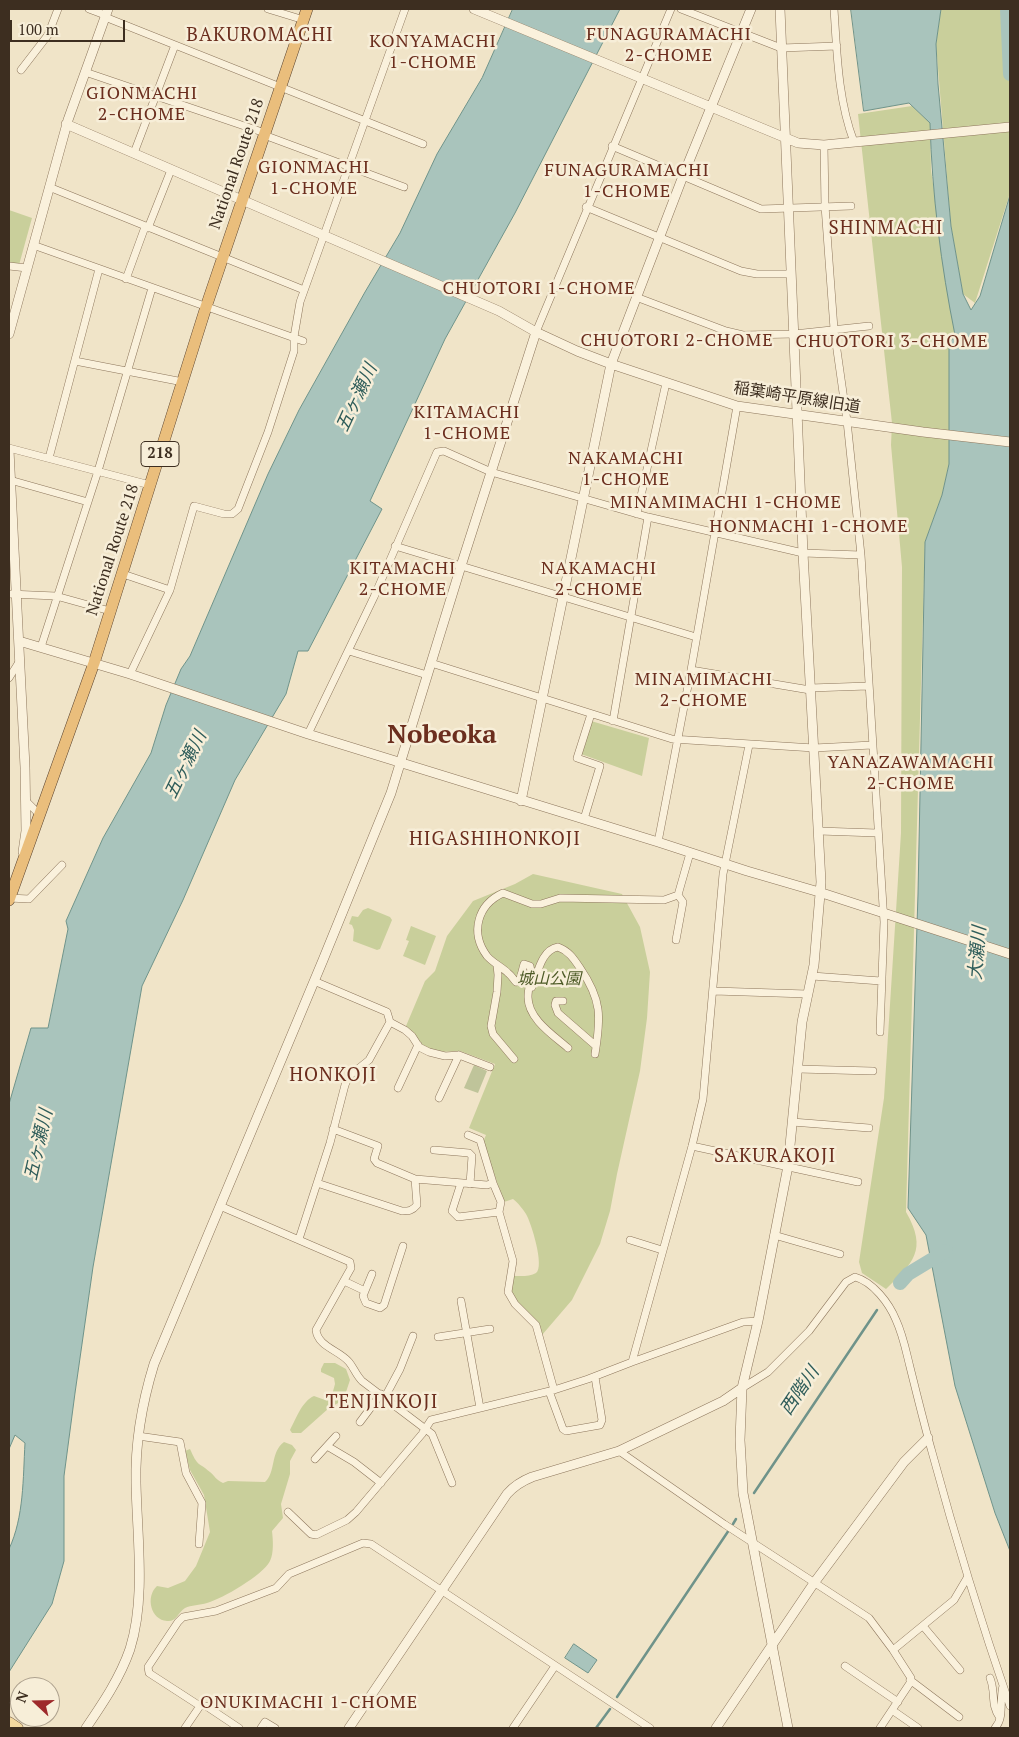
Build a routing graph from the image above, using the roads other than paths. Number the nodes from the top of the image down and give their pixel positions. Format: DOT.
graph roads {
  1 [pos="58,9"];
  2 [pos="89,9"];
  3 [pos="268,9"];
  4 [pos="405,9"];
  5 [pos="474,9"];
  6 [pos="670,9"];
  7 [pos="681,9"];
  8 [pos="751,9"];
  9 [pos="780,9"];
  10 [pos="834,9"];
  11 [pos="489,13"];
  12 [pos="106,14"];
  13 [pos="306,14"];
  14 [pos="741,34"];
  15 [pos="174,45"];
  16 [pos="837,46"];
  17 [pos="781,48"];
  18 [pos="20,70"];
  19 [pos="85,72"];
  20 [pos="641,78"];
  21 [pos="280,88"];
  22 [pos="156,95"];
  23 [pos="712,107"];
  24 [pos="366,121"];
  25 [pos="66,124"];
  26 [pos="1010,127"];
  27 [pos="264,134"];
  28 [pos="786,139"];
  29 [pos="856,142"];
  30 [pos="423,144"];
  31 [pos="824,145"];
  32 [pos="612,146"];
  33 [pos="134,153"];
  34 [pos="349,166"];
  35 [pos="171,170"];
  36 [pos="683,176"];
  37 [pos="49,187"];
  38 [pos="404,187"];
  39 [pos="242,199"];
  40 [pos="825,206"];
  41 [pos="851,206"];
  42 [pos="586,207"];
  43 [pos="788,208"];
  44 [pos="146,227"];
  45 [pos="324,236"];
  46 [pos="659,238"];
  47 [pos="33,245"];
  48 [pos="223,257"];
  49 [pos="9,266"];
  50 [pos="27,268"];
  51 [pos="99,269"];
  52 [pos="791,274"];
  53 [pos="126,279"];
  54 [pos="152,288"];
  55 [pos="304,290"];
  56 [pos="636,297"];
  57 [pos="206,307"];
  58 [pos="869,326"];
  59 [pos="834,329"];
  60 [pos="536,332"];
  61 [pos="9,334"];
  62 [pos="794,334"];
  63 [pos="294,336"];
  64 [pos="303,341"];
  65 [pos="75,361"];
  66 [pos="611,364"];
  67 [pos="128,371"];
  68 [pos="183,382"];
  69 [pos="666,383"];
  70 [pos="736,406"];
  71 [pos="797,414"];
  72 [pos="847,421"];
  73 [pos="1010,442"];
  74 [pos="9,449"];
  75 [pos="49,458"];
  76 [pos="98,472"];
  77 [pos="491,472"];
  78 [pos="10,480"];
  79 [pos="150,485"];
  80 [pos="583,498"];
  81 [pos="88,502"];
  82 [pos="637,514"];
  83 [pos="648,517"];
  84 [pos="10,524"];
  85 [pos="715,532"];
  86 [pos="395,546"];
  87 [pos="803,553"];
  88 [pos="861,555"];
  89 [pos="461,566"];
  90 [pos="123,574"];
  91 [pos="170,590"];
  92 [pos="13,594"];
  93 [pos="56,596"];
  94 [pos="564,597"];
  95 [pos="110,611"];
  96 [pos="632,617"];
  97 [pos="696,637"];
  98 [pos="19,641"];
  99 [pos="41,647"];
  100 [pos="348,651"];
  101 [pos="19,662"];
  102 [pos="94,663"];
  103 [pos="431,663"];
  104 [pos="691,670"];
  105 [pos="130,674"];
  106 [pos="427,675"];
  107 [pos="9,678"];
  108 [pos="868,686"];
  109 [pos="810,689"];
  110 [pos="542,699"];
  111 [pos="591,714"];
  112 [pos="614,721"];
  113 [pos="308,734"];
  114 [pos="678,740"];
  115 [pos="749,745"];
  116 [pos="872,745"];
  117 [pos="814,748"];
  118 [pos="401,763"];
  119 [pos="26,801"];
  120 [pos="521,801"];
  121 [pos="40,815"];
  122 [pos="584,819"];
  123 [pos="819,831"];
  124 [pos="877,833"];
  125 [pos="658,842"];
  126 [pos="690,853"];
  127 [pos="62,865"];
  128 [pos="725,865"];
  129 [pos="20,873"];
  130 [pos="819,892"];
  131 [pos="678,895"];
  132 [pos="9,899"];
  133 [pos="882,913"];
  134 [pos="676,940"];
  135 [pos="1010,954"];
  136 [pos="497,966"];
  137 [pos="812,976"];
  138 [pos="314,981"];
  139 [pos="881,981"];
  140 [pos="714,991"];
  141 [pos="807,994"];
  142 [pos="563,1001"];
  143 [pos="528,1003"];
  144 [pos="390,1022"];
  145 [pos="880,1032"];
  146 [pos="418,1045"];
  147 [pos="596,1046"];
  148 [pos="568,1048"];
  149 [pos="595,1054"];
  150 [pos="459,1055"];
  151 [pos="514,1059"];
  152 [pos="490,1067"];
  153 [pos="798,1070"];
  154 [pos="873,1072"];
  155 [pos="398,1088"];
  156 [pos="439,1098"];
  157 [pos="792,1122"];
  158 [pos="869,1128"];
  159 [pos="333,1129"];
  160 [pos="468,1134"];
  161 [pos="692,1146"];
  162 [pos="434,1150"];
  163 [pos="788,1166"];
  164 [pos="415,1179"];
  165 [pos="858,1182"];
  166 [pos="317,1183"];
  167 [pos="461,1183"];
  168 [pos="493,1183"];
  169 [pos="470,1184"];
  170 [pos="220,1206"];
  171 [pos="499,1212"];
  172 [pos="774,1235"];
  173 [pos="299,1239"];
  174 [pos="630,1240"];
  175 [pos="404,1246"];
  176 [pos="662,1250"];
  177 [pos="840,1254"];
  178 [pos="372,1274"];
  179 [pos="344,1281"];
  180 [pos="365,1290"];
  181 [pos="461,1301"];
  182 [pos="758,1321"];
  183 [pos="490,1329"];
  184 [pos="467,1333"];
  185 [pos="412,1336"];
  186 [pos="438,1337"];
  187 [pos="632,1362"];
  188 [pos="595,1377"];
  189 [pos="742,1388"];
  190 [pos="552,1391"];
  191 [pos="383,1396"];
  192 [pos="480,1408"];
  193 [pos="360,1422"];
  194 [pos="426,1428"];
  195 [pos="138,1436"];
  196 [pos="336,1436"];
  197 [pos="928,1438"];
  198 [pos="327,1446"];
  199 [pos="619,1451"];
  200 [pos="315,1459"];
  201 [pos="381,1483"];
  202 [pos="452,1483"];
  203 [pos="288,1512"];
  204 [pos="752,1541"];
  205 [pos="199,1544"];
  206 [pos="967,1578"];
  207 [pos="814,1583"];
  208 [pos="442,1590"];
  209 [pos="923,1626"];
  210 [pos="772,1644"];
  211 [pos="893,1650"];
  212 [pos="555,1666"];
  213 [pos="845,1666"];
  214 [pos="960,1670"];
  215 [pos="990,1678"];
  216 [pos="910,1680"];
  217 [pos="1003,1686"];
  218 [pos="898,1702"];
  219 [pos="200,1706"];
  220 [pos="1010,1706"];
  221 [pos="892,1710"];
  222 [pos="959,1718"];
  223 [pos="1000,1718"];
  224 [pos="9,1722"];
  225 [pos="18,1728"];
  226 [pos="86,1728"];
  227 [pos="185,1728"];
  228 [pos="239,1728"];
  229 [pos="261,1728"];
  230 [pos="275,1728"];
  231 [pos="350,1728"];
  232 [pos="513,1728"];
  233 [pos="650,1728"];
  234 [pos="716,1728"];
  235 [pos="788,1728"];
  236 [pos="880,1728"];
  237 [pos="918,1728"];
  238 [pos="995,1728"];
  1 -- 18 [label="street"];
  2 -- 12 [label="street"];
  3 -- 13 [label="street"];
  4 -- 24 [label="street"];
  5 -- 11 [label="street"];
  6 -- 20 [label="street"];
  7 -- 14 [label="street"];
  8 -- 14 [label="street"];
  9 -- 17 [label="street"];
  10 -- 16 [label="street"];
  11 -- 20 [label="street"];
  12 -- 15 [label="street"];
  12 -- 19 [label="street"];
  13 -- 21 [label="highway, National Route 218 / 218"];
  14 -- 17 [label="street"];
  14 -- 23 [label="street"];
  15 -- 21 [label="street"];
  15 -- 22 [label="street"];
  16 -- 17 [label="street"];
  16 -- 29 [label="street"];
  17 -- 28 [label="street"];
  19 -- 22 [label="street"];
  19 -- 25 [label="street"];
  20 -- 23 [label="street"];
  20 -- 32 [label="street"];
  21 -- 24 [label="street"];
  21 -- 27 [label="highway, National Route 218 / 218"];
  22 -- 27 [label="street"];
  22 -- 33 [label="street"];
  23 -- 28 [label="street"];
  23 -- 36 [label="street"];
  24 -- 30 [label="street"];
  24 -- 34 [label="street"];
  25 -- 33 [label="street, 稲葉崎平原線旧道"];
  25 -- 37 [label="street"];
  26 -- 29 [label="street"];
  27 -- 34 [label="street"];
  27 -- 39 [label="highway, National Route 218 / 218"];
  28 -- 31 [label="street"];
  28 -- 43 [label="street"];
  29 -- 31 [label="street"];
  31 -- 40 [label="street"];
  32 -- 36 [label="street"];
  32 -- 42 [label="street"];
  33 -- 35 [label="street, 稲葉崎平原線旧道"];
  34 -- 38 [label="street"];
  34 -- 45 [label="street"];
  35 -- 39 [label="street, 稲葉崎平原線旧道"];
  35 -- 44 [label="street"];
  36 -- 43 [label="street"];
  36 -- 46 [label="street"];
  37 -- 44 [label="street"];
  37 -- 47 [label="street"];
  39 -- 45 [label="street, 稲葉崎平原線旧道"];
  39 -- 48 [label="highway, National Route 218 / 218"];
  40 -- 41 [label="street"];
  40 -- 43 [label="street"];
  40 -- 59 [label="street"];
  42 -- 46 [label="street"];
  42 -- 60 [label="street"];
  43 -- 52 [label="street"];
  44 -- 48 [label="street"];
  44 -- 53 [label="street"];
  45 -- 55 [label="street"];
  45 -- 60 [label="street, 稲葉崎平原線旧道"];
  46 -- 52 [label="street"];
  46 -- 56 [label="street"];
  47 -- 50 [label="street"];
  47 -- 51 [label="street"];
  48 -- 55 [label="street"];
  48 -- 57 [label="highway, National Route 218 / 218"];
  49 -- 50 [label="street"];
  50 -- 61 [label="street"];
  51 -- 53 [label="street"];
  51 -- 65 [label="street"];
  52 -- 62 [label="street"];
  53 -- 54 [label="street"];
  54 -- 57 [label="street"];
  54 -- 67 [label="street"];
  55 -- 63 [label="street"];
  56 -- 62 [label="street"];
  56 -- 66 [label="street"];
  57 -- 63 [label="street"];
  57 -- 68 [label="highway, National Route 218 / 218"];
  58 -- 59 [label="street"];
  59 -- 62 [label="street"];
  59 -- 72 [label="street"];
  60 -- 66 [label="street, 稲葉崎平原線旧道"];
  60 -- 77 [label="street"];
  62 -- 71 [label="street"];
  63 -- 64 [label="street"];
  63 -- 91 [label="street"];
  65 -- 67 [label="street"];
  65 -- 75 [label="street"];
  66 -- 69 [label="street, 稲葉崎平原線旧道"];
  66 -- 80 [label="street"];
  67 -- 68 [label="street"];
  67 -- 76 [label="street"];
  68 -- 79 [label="highway, National Route 218 / 218"];
  69 -- 70 [label="street, 稲葉崎平原線旧道"];
  69 -- 82 [label="street"];
  70 -- 71 [label="street, 稲葉崎平原線旧道"];
  70 -- 85 [label="street"];
  71 -- 72 [label="street, 稲葉崎平原線旧道"];
  71 -- 87 [label="street"];
  72 -- 73 [label="street, 稲葉崎平原線旧道"];
  72 -- 88 [label="street"];
  74 -- 75 [label="street"];
  74 -- 78 [label="street"];
  75 -- 76 [label="street"];
  76 -- 79 [label="street"];
  76 -- 81 [label="street"];
  77 -- 80 [label="street"];
  77 -- 86 [label="street"];
  77 -- 89 [label="street"];
  78 -- 81 [label="street"];
  78 -- 84 [label="street"];
  79 -- 90 [label="highway, National Route 218 / 218"];
  80 -- 82 [label="street"];
  80 -- 94 [label="street"];
  81 -- 93 [label="street"];
  82 -- 83 [label="street"];
  83 -- 85 [label="street"];
  83 -- 96 [label="street"];
  84 -- 92 [label="street"];
  85 -- 87 [label="street"];
  85 -- 97 [label="street"];
  86 -- 89 [label="street"];
  86 -- 100 [label="street"];
  87 -- 88 [label="street"];
  87 -- 109 [label="street"];
  88 -- 108 [label="street"];
  89 -- 94 [label="street"];
  89 -- 103 [label="street"];
  90 -- 91 [label="street"];
  90 -- 95 [label="highway, National Route 218 / 218"];
  91 -- 105 [label="street"];
  92 -- 93 [label="street"];
  92 -- 98 [label="street"];
  93 -- 95 [label="street"];
  93 -- 99 [label="street"];
  94 -- 96 [label="street"];
  94 -- 110 [label="street"];
  95 -- 102 [label="highway, National Route 218 / 218"];
  96 -- 97 [label="street"];
  96 -- 112 [label="street"];
  97 -- 104 [label="street"];
  98 -- 99 [label="street"];
  98 -- 101 [label="street"];
  99 -- 102 [label="street"];
  100 -- 106 [label="street"];
  100 -- 113 [label="street"];
  101 -- 107 [label="street"];
  101 -- 119 [label="street"];
  102 -- 105 [label="street"];
  102 -- 121 [label="highway, National Route 218 / 218"];
  103 -- 106 [label="street"];
  103 -- 110 [label="street"];
  104 -- 109 [label="street"];
  104 -- 114 [label="street"];
  105 -- 113 [label="street"];
  106 -- 118 [label="street"];
  108 -- 109 [label="street"];
  108 -- 116 [label="street"];
  109 -- 117 [label="street"];
  110 -- 111 [label="street"];
  110 -- 120 [label="street"];
  111 -- 112 [label="street"];
  111 -- 122 [label="street"];
  112 -- 114 [label="street"];
  113 -- 118 [label="street"];
  114 -- 115 [label="street"];
  114 -- 125 [label="street"];
  115 -- 117 [label="street"];
  115 -- 128 [label="street"];
  116 -- 117 [label="street"];
  116 -- 124 [label="street"];
  117 -- 123 [label="street"];
  118 -- 120 [label="street"];
  118 -- 138 [label="street"];
  119 -- 121 [label="street"];
  119 -- 129 [label="street"];
  120 -- 122 [label="street"];
  121 -- 129 [label="highway, National Route 218 / 218"];
  122 -- 125 [label="street"];
  123 -- 124 [label="street"];
  123 -- 130 [label="street"];
  124 -- 133 [label="street"];
  125 -- 126 [label="street"];
  126 -- 128 [label="street"];
  126 -- 131 [label="street"];
  127 -- 132 [label="street"];
  128 -- 130 [label="street"];
  128 -- 140 [label="street"];
  129 -- 132 [label="highway, National Route 218 / 218"];
  130 -- 133 [label="street"];
  130 -- 137 [label="street"];
  131 -- 134 [label="street"];
  131 -- 136 [label="street"];
  133 -- 135 [label="street"];
  133 -- 139 [label="street"];
  136 -- 143 [label="street"];
  136 -- 151 [label="street"];
  137 -- 139 [label="street"];
  137 -- 141 [label="street"];
  138 -- 144 [label="street"];
  138 -- 170 [label="street"];
  139 -- 145 [label="street"];
  140 -- 141 [label="street"];
  140 -- 161 [label="street"];
  141 -- 153 [label="street"];
  142 -- 147 [label="street"];
  143 -- 147 [label="street"];
  143 -- 148 [label="street"];
  144 -- 146 [label="street"];
  144 -- 159 [label="street"];
  146 -- 150 [label="street"];
  146 -- 155 [label="street"];
  147 -- 149 [label="street"];
  150 -- 152 [label="street"];
  150 -- 156 [label="street"];
  153 -- 154 [label="street"];
  153 -- 157 [label="street"];
  157 -- 158 [label="street"];
  157 -- 163 [label="street"];
  159 -- 164 [label="street"];
  159 -- 166 [label="street"];
  160 -- 168 [label="street"];
  161 -- 163 [label="street"];
  161 -- 176 [label="street"];
  162 -- 169 [label="street"];
  163 -- 165 [label="street"];
  163 -- 172 [label="street"];
  164 -- 166 [label="street"];
  164 -- 167 [label="street"];
  166 -- 173 [label="street"];
  167 -- 169 [label="street"];
  167 -- 171 [label="street"];
  168 -- 169 [label="street"];
  168 -- 171 [label="street"];
  170 -- 173 [label="street"];
  170 -- 195 [label="street"];
  171 -- 190 [label="street"];
  172 -- 177 [label="street"];
  172 -- 182 [label="street"];
  173 -- 179 [label="street"];
  174 -- 176 [label="street"];
  175 -- 180 [label="street"];
  176 -- 187 [label="street"];
  178 -- 180 [label="street"];
  179 -- 180 [label="street"];
  179 -- 191 [label="street"];
  181 -- 184 [label="street"];
  182 -- 187 [label="street"];
  182 -- 189 [label="street"];
  183 -- 184 [label="street"];
  184 -- 186 [label="street"];
  184 -- 192 [label="street"];
  185 -- 191 [label="street"];
  187 -- 188 [label="street"];
  188 -- 190 [label="street"];
  188 -- 190 [label="street"];
  189 -- 197 [label="street"];
  189 -- 199 [label="street"];
  189 -- 204 [label="street"];
  190 -- 192 [label="street"];
  191 -- 193 [label="street"];
  191 -- 194 [label="street"];
  192 -- 194 [label="street"];
  194 -- 201 [label="street"];
  194 -- 202 [label="street"];
  195 -- 205 [label="street"];
  195 -- 226 [label="street"];
  196 -- 198 [label="street"];
  197 -- 206 [label="street"];
  197 -- 207 [label="street"];
  198 -- 200 [label="street"];
  198 -- 201 [label="street"];
  199 -- 204 [label="street"];
  199 -- 208 [label="street"];
  201 -- 203 [label="street"];
  204 -- 207 [label="street"];
  204 -- 210 [label="street"];
  206 -- 209 [label="street"];
  206 -- 217 [label="street"];
  207 -- 210 [label="street"];
  207 -- 211 [label="street"];
  208 -- 212 [label="street"];
  208 -- 219 [label="street"];
  208 -- 231 [label="street"];
  209 -- 211 [label="street"];
  209 -- 214 [label="street"];
  210 -- 234 [label="street"];
  210 -- 235 [label="street"];
  211 -- 216 [label="street"];
  212 -- 232 [label="street"];
  212 -- 233 [label="street"];
  213 -- 218 [label="street"];
  215 -- 223 [label="street"];
  216 -- 218 [label="street"];
  216 -- 222 [label="street"];
  217 -- 220 [label="street"];
  217 -- 223 [label="street"];
  218 -- 221 [label="street"];
  219 -- 227 [label="street"];
  219 -- 228 [label="street"];
  221 -- 236 [label="street"];
  221 -- 237 [label="street"];
  223 -- 238 [label="street"];
  224 -- 225 [label="main road"];
  229 -- 230 [label="street"];
}
